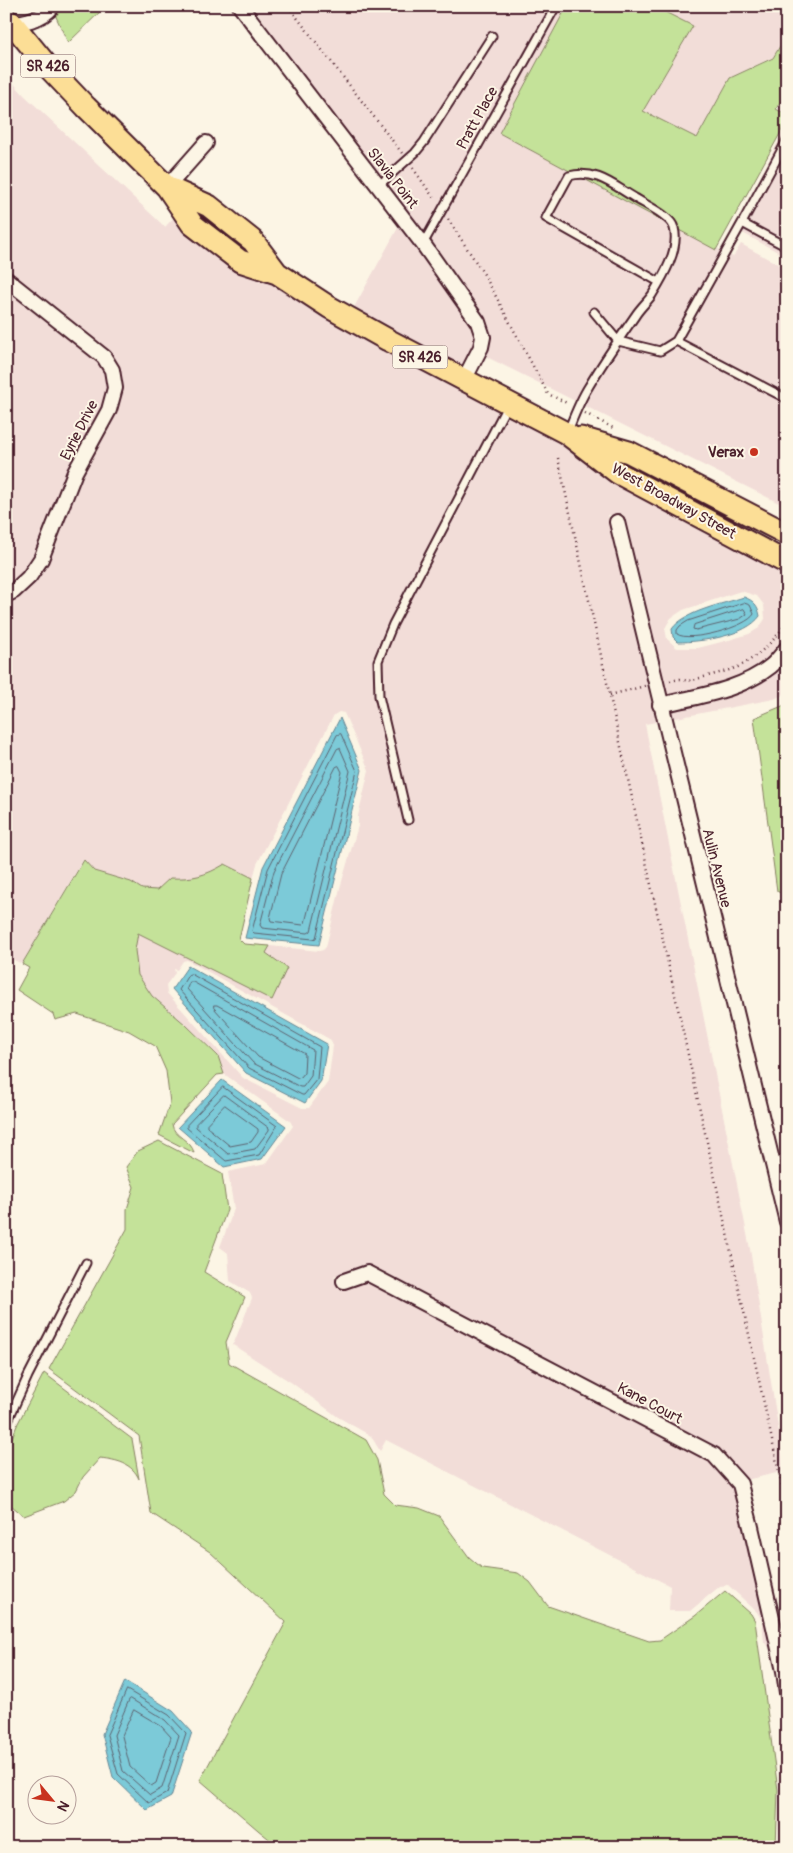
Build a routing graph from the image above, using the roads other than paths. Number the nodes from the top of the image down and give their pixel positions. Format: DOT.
graph roads {
  1 [pos="53,6"];
  2 [pos="240,6"];
  3 [pos="556,6"];
  4 [pos="9,19"];
  5 [pos="492,36"];
  6 [pos="787,140"];
  7 [pos="206,143"];
  8 [pos="378,186"];
  9 [pos="168,187"];
  10 [pos="742,224"];
  11 [pos="423,244"];
  12 [pos="787,247"];
  13 [pos="6,279"];
  14 [pos="659,282"];
  15 [pos="594,312"];
  16 [pos="618,341"];
  17 [pos="676,342"];
  18 [pos="464,380"];
  19 [pos="787,399"];
  20 [pos="509,403"];
  21 [pos="566,433"];
  22 [pos="617,522"];
  23 [pos="787,534"];
  24 [pos="787,563"];
  25 [pos="6,594"];
  26 [pos="787,648"];
  27 [pos="660,705"];
  28 [pos="408,820"];
  29 [pos="787,1222"];
  30 [pos="86,1262"];
  31 [pos="344,1281"];
  32 [pos="6,1426"];
  33 [pos="787,1693"];
  1 -- 4 [label="street"];
  2 -- 8 [label="street, Slavia Point"];
  3 -- 11 [label="lane, Pratt Place"];
  4 -- 9 [label="main road, West Broadway Street / SR 426"];
  5 -- 8 [label="lane"];
  6 -- 10 [label="lane"];
  7 -- 9 [label="street"];
  8 -- 11 [label="street, Slavia Point"];
  9 -- 18 [label="main road, West Broadway Street / SR 426"];
  10 -- 12 [label="lane"];
  10 -- 17 [label="lane"];
  11 -- 18 [label="street, Slavia Point"];
  13 -- 25 [label="street, Eyrie Drive"];
  14 -- 14 [label="lane"];
  14 -- 16 [label="lane"];
  15 -- 16 [label="lane"];
  16 -- 17 [label="lane"];
  16 -- 21 [label="lane"];
  17 -- 19 [label="lane"];
  18 -- 20 [label="main road, West Broadway Street / SR 426"];
  20 -- 21 [label="main road, West Broadway Street / SR 426"];
  20 -- 28 [label="lane"];
  21 -- 23 [label="main road, West Broadway Street / SR 426"];
  21 -- 24 [label="main road, West Broadway Street / SR 426"];
  22 -- 27 [label="street, Aulin Avenue"];
  26 -- 27 [label="street"];
  27 -- 29 [label="street, Aulin Avenue"];
  30 -- 32 [label="lane"];
  31 -- 33 [label="street, Kane Court"];
}
